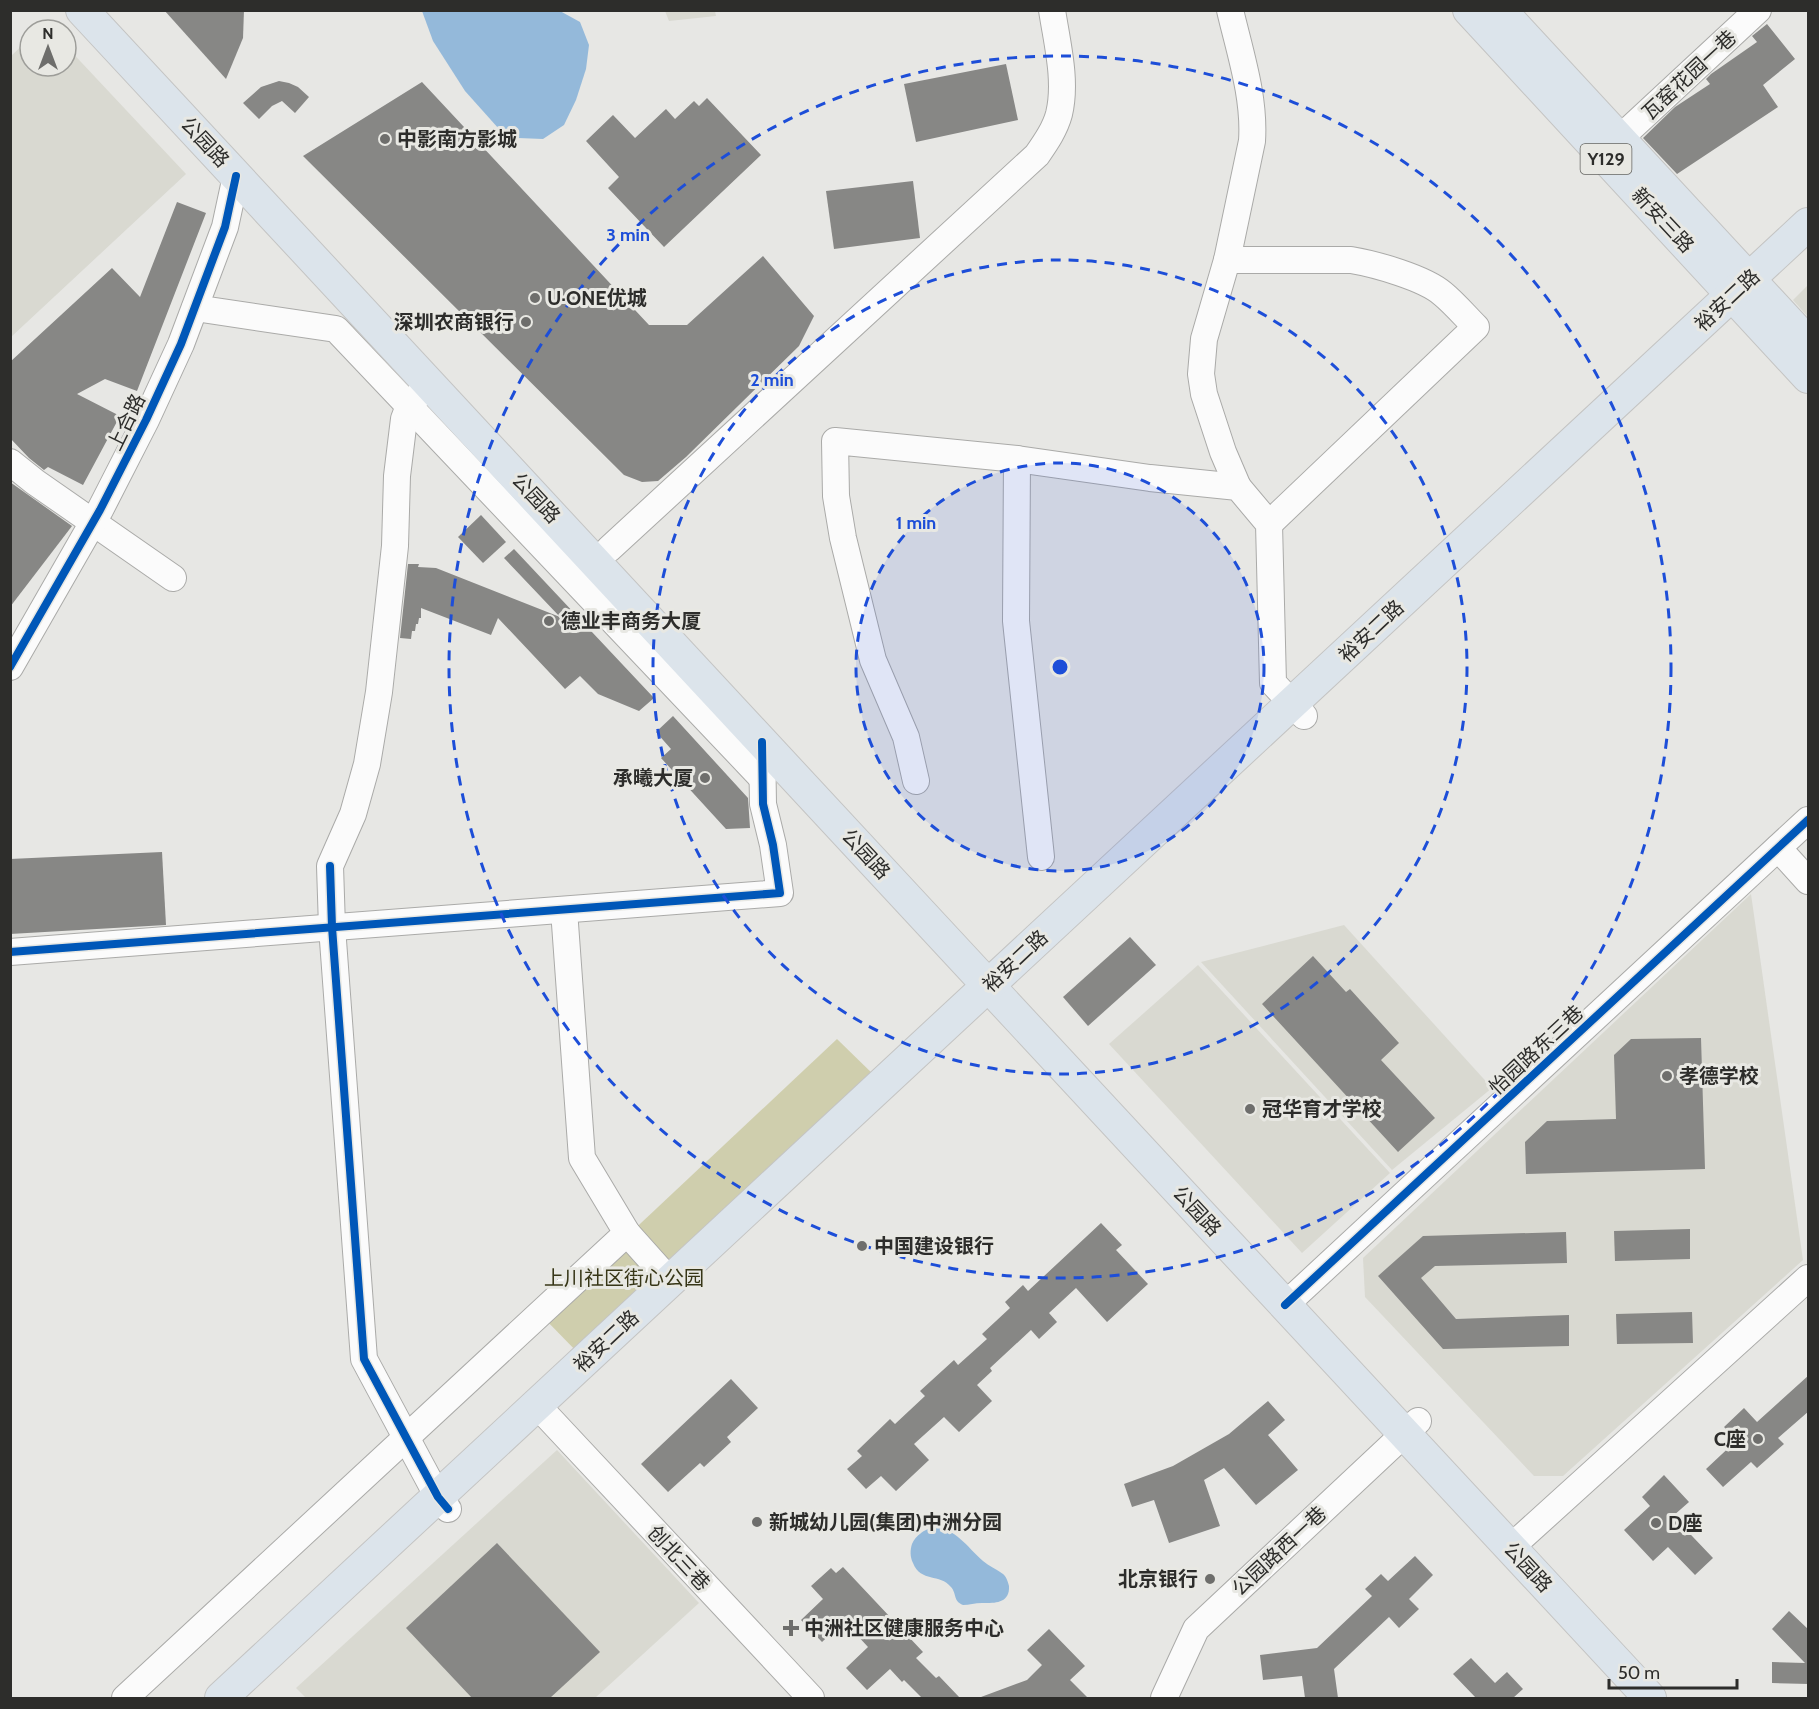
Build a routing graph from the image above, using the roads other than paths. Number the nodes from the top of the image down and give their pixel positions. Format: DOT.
graph roads {
  1 [pos="82,10"];
  2 [pos="109,10"];
  3 [pos="1052,10"];
  4 [pos="1230,10"];
  5 [pos="1469,10"];
  6 [pos="1500,10"];
  7 [pos="1758,10"];
  8 [pos="1619,139"];
  9 [pos="236,176"];
  10 [pos="266,208"];
  11 [pos="1809,224"];
  12 [pos="225,226"];
  13 [pos="1809,247"];
  14 [pos="1227,260"];
  15 [pos="1747,293"];
  16 [pos="195,308"];
  17 [pos="1809,343"];
  18 [pos="1809,377"];
  19 [pos="419,395"];
  20 [pos="1017,459"];
  21 [pos="10,462"];
  22 [pos="1238,487"];
  23 [pos="93,522"];
  24 [pos="1269,524"];
  25 [pos="609,549"];
  26 [pos="173,578"];
  27 [pos="10,667"];
  28 [pos="1298,710"];
  29 [pos="762,742"];
  30 [pos="762,778"];
  31 [pos="916,781"];
  32 [pos="1809,820"];
  33 [pos="1778,848"];
  34 [pos="1041,857"];
  35 [pos="1809,881"];
  36 [pos="564,910"];
  37 [pos="332,927"];
  38 [pos="10,952"];
  39 [pos="1001,985"];
  40 [pos="627,1233"];
  41 [pos="1809,1278"];
  42 [pos="670,1281"];
  43 [pos="1292,1299"];
  44 [pos="548,1417"];
  45 [pos="1411,1427"];
  46 [pos="406,1438"];
  47 [pos="443,1503"];
  48 [pos="1517,1542"];
  49 [pos="125,1698"];
  50 [pos="221,1698"];
  51 [pos="244,1698"];
  52 [pos="810,1698"];
  53 [pos="1164,1698"];
  54 [pos="1650,1698"];
  55 [pos="1676,1698"];
  1 -- 9 [label="main road, 公园路"];
  2 -- 25 [label="main road, 公园路"];
  3 -- 25 [label="street"];
  4 -- 14 [label="street"];
  5 -- 15 [label="main road, 新安三路 / Y129"];
  6 -- 8 [label="main road, 新安三路"];
  7 -- 8 [label="street, 瓦窑花园一巷"];
  8 -- 15 [label="main road, 新安三路"];
  9 -- 10 [label="main road, 公园路"];
  9 -- 12 [label="street, 上合路"];
  10 -- 12 [label="street"];
  10 -- 19 [label="main road, 公园路"];
  11 -- 15 [label="main road, 裕安二路"];
  12 -- 16 [label="street, 上合路"];
  13 -- 15 [label="main road, 裕安二路"];
  14 -- 22 [label="street"];
  14 -- 24 [label="street"];
  15 -- 17 [label="main road, 新安三路"];
  15 -- 18 [label="main road, 新安三路"];
  15 -- 28 [label="main road, 裕安二路"];
  16 -- 19 [label="street"];
  16 -- 23 [label="street, 上合路"];
  19 -- 29 [label="main road, 公园路"];
  19 -- 30 [label="street"];
  19 -- 37 [label="street"];
  20 -- 22 [label="street"];
  20 -- 31 [label="street"];
  20 -- 34 [label="street"];
  21 -- 23 [label="street"];
  22 -- 24 [label="street"];
  23 -- 26 [label="street"];
  23 -- 27 [label="street, 上合路"];
  24 -- 28 [label="street"];
  25 -- 39 [label="main road, 公园路"];
  28 -- 39 [label="main road, 裕安二路"];
  29 -- 30 [label="street"];
  29 -- 39 [label="main road, 公园路"];
  30 -- 36 [label="street"];
  32 -- 33 [label="street, 怡园路东三巷"];
  33 -- 35 [label="street"];
  33 -- 43 [label="street, 怡园路东三巷"];
  36 -- 37 [label="street"];
  36 -- 40 [label="street"];
  37 -- 38 [label="street"];
  37 -- 46 [label="street"];
  39 -- 42 [label="main road, 裕安二路"];
  39 -- 43 [label="main road, 公园路"];
  39 -- 44 [label="main road, 裕安二路"];
  40 -- 42 [label="street"];
  40 -- 46 [label="street"];
  41 -- 48 [label="street"];
  42 -- 47 [label="main road, 裕安二路"];
  43 -- 45 [label="main road, 公园路"];
  44 -- 47 [label="main road, 裕安二路"];
  44 -- 52 [label="street, 创北三巷"];
  45 -- 48 [label="main road, 公园路"];
  45 -- 53 [label="street, 公园路西一巷"];
  46 -- 47 [label="street"];
  46 -- 49 [label="street"];
  47 -- 50 [label="main road, 裕安二路"];
  47 -- 51 [label="main road, 裕安二路"];
  48 -- 54 [label="main road, 公园路"];
  48 -- 55 [label="main road, 公园路"];
}
